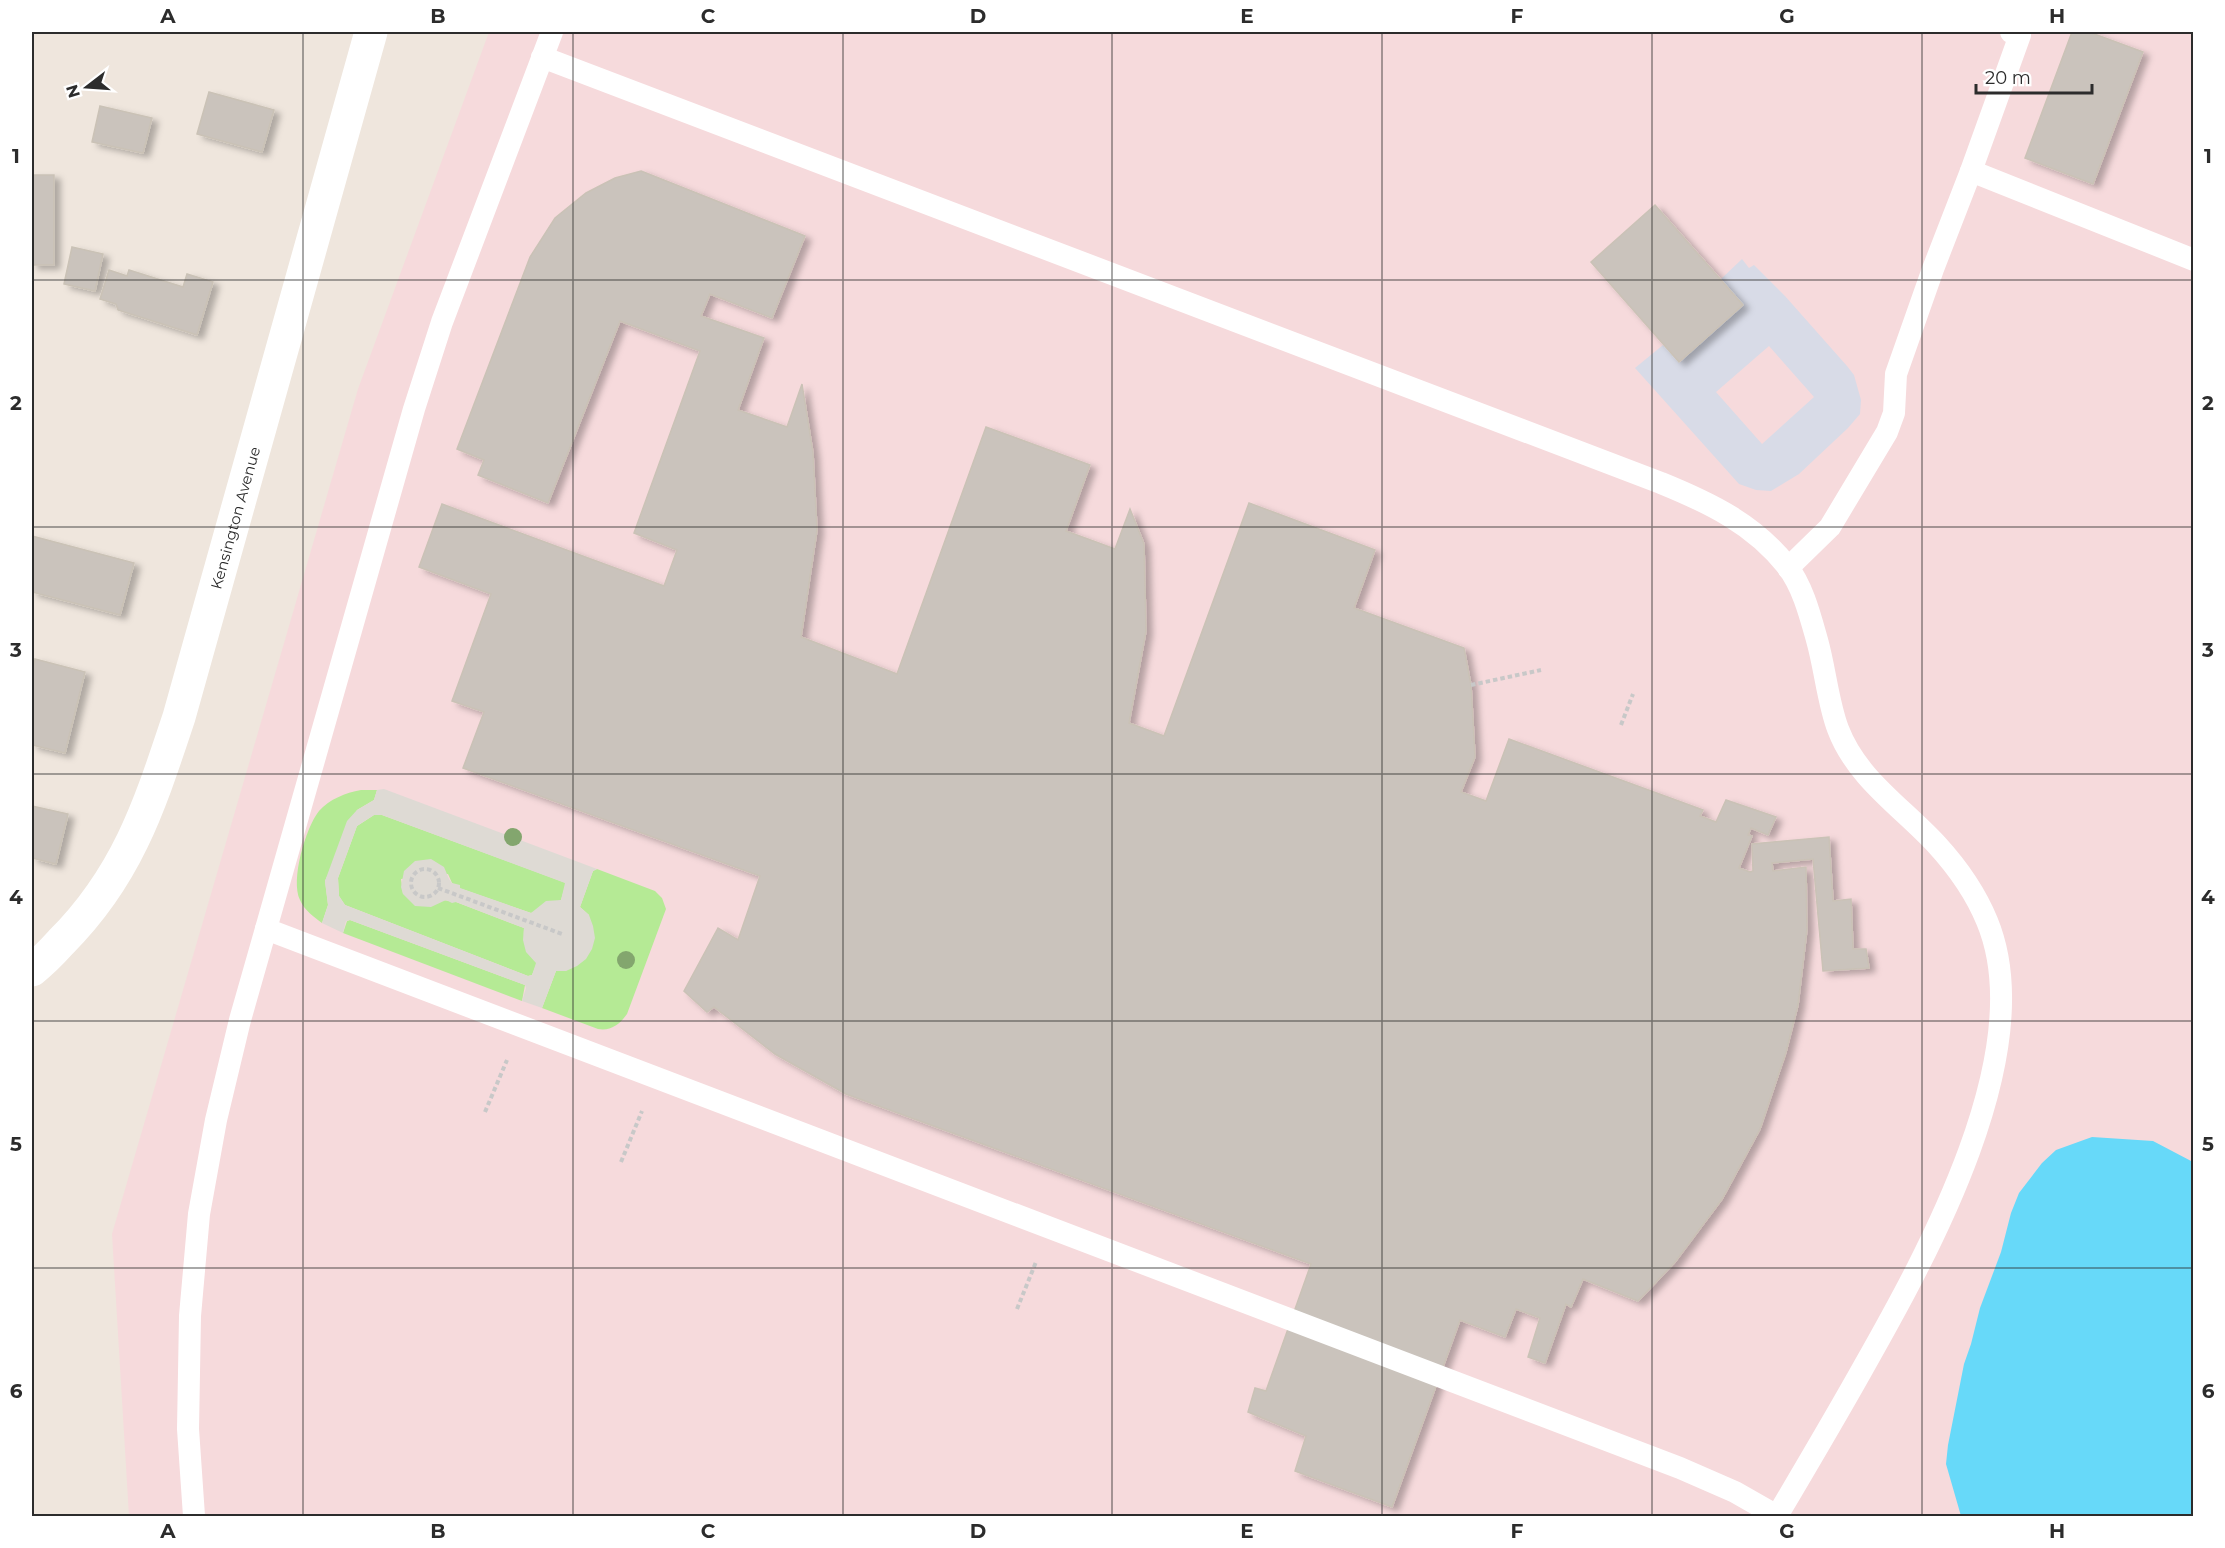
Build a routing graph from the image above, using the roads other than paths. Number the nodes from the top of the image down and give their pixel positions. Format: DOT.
graph roads {
  1 [pos="371,32"];
  2 [pos="552,32"];
  3 [pos="2010,32"];
  4 [pos="542,57"];
  5 [pos="1971,171"];
  6 [pos="2193,260"];
  7 [pos="1788,568"];
  8 [pos="266,929"];
  9 [pos="32,970"];
  10 [pos="194,1516"];
  11 [pos="1777,1516"];
  1 -- 9 [label="main road, Kensington Avenue"];
  2 -- 4 [label="lane"];
  3 -- 5 [label="lane"];
  4 -- 7 [label="lane"];
  4 -- 8 [label="lane"];
  5 -- 6 [label="lane"];
  5 -- 7 [label="lane"];
  7 -- 11 [label="lane"];
  8 -- 10 [label="lane"];
  8 -- 11 [label="lane"];
}
